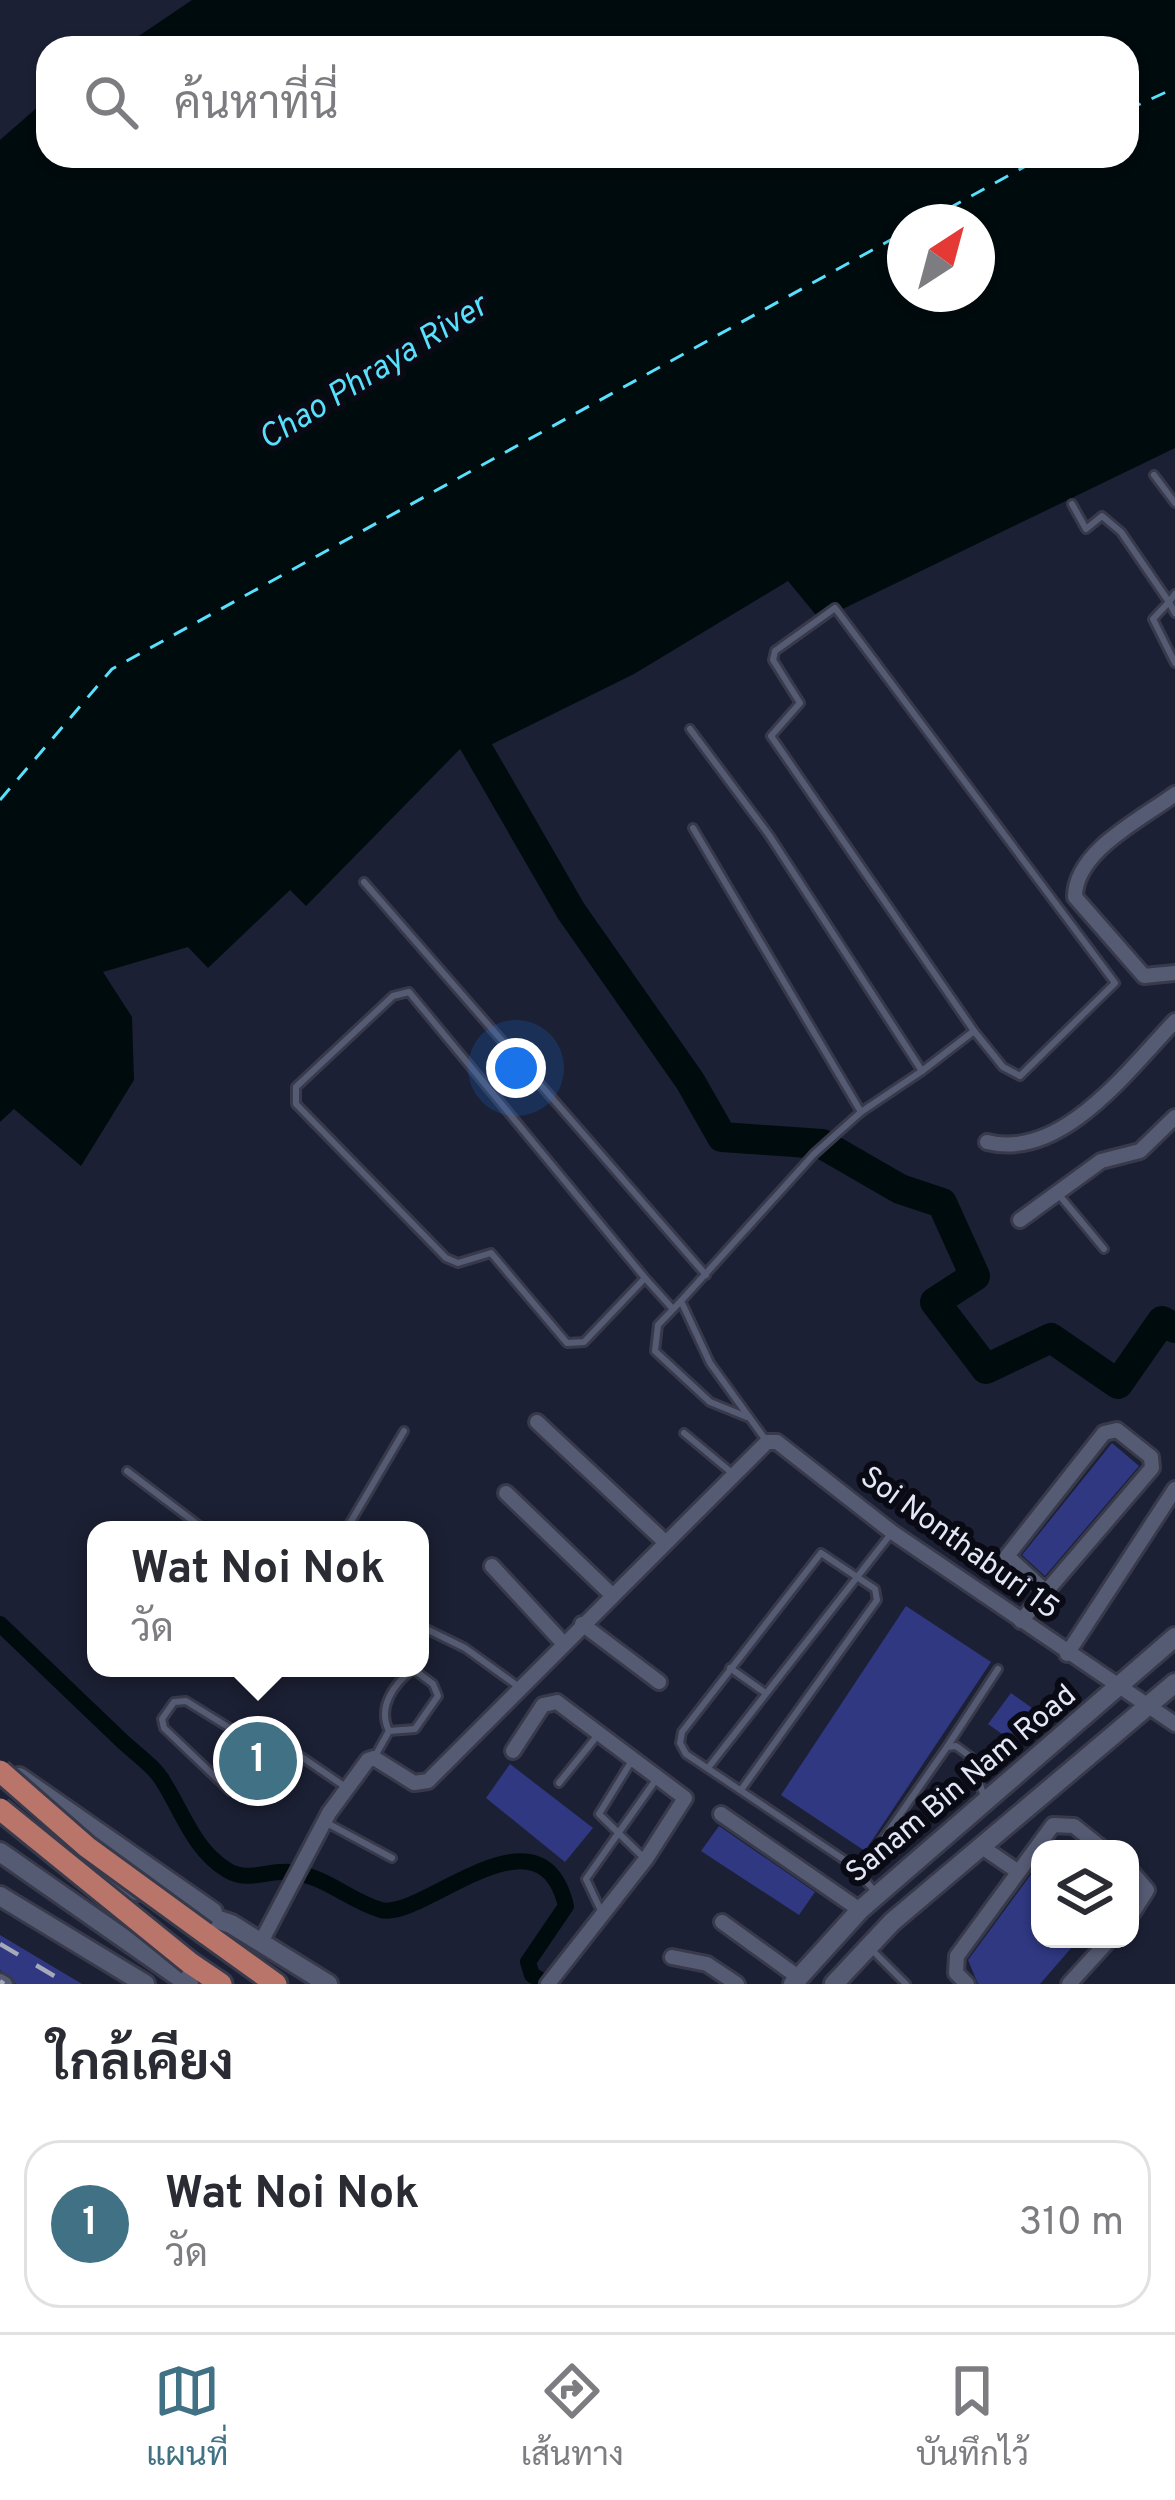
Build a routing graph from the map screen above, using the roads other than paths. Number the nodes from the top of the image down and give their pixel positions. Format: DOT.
graph roads {
  1 [pos="1154,475"];
  2 [pos="1175,503"];
  3 [pos="1072,504"];
  4 [pos="1175,594"];
  5 [pos="1169,602"];
  6 [pos="1175,613"];
  7 [pos="1175,663"];
  8 [pos="690,729"];
  9 [pos="1175,794"];
  10 [pos="693,828"];
  11 [pos="364,882"];
  12 [pos="1175,974"];
  13 [pos="1175,1021"];
  14 [pos="974,1031"];
  15 [pos="922,1072"];
  16 [pos="861,1112"];
  17 [pos="1175,1118"];
  18 [pos="987,1142"];
  19 [pos="1058,1193"];
  20 [pos="1020,1220"];
  21 [pos="1104,1249"];
  22 [pos="706,1275"];
  23 [pos="645,1278"];
  24 [pos="681,1301"];
  25 [pos="672,1308"];
  26 [pos="750,1418"];
  27 [pos="537,1422"];
  28 [pos="404,1431"];
  29 [pos="684,1433"];
  30 [pos="767,1442"];
  31 [pos="127,1472"];
  32 [pos="733,1474"];
  33 [pos="1175,1489"];
  34 [pos="506,1493"];
  35 [pos="193,1521"];
  36 [pos="351,1521"];
  37 [pos="892,1532"];
  38 [pos="665,1542"];
  39 [pos="492,1566"];
  40 [pos="857,1574"];
  41 [pos="1046,1592"];
  42 [pos="612,1594"];
  43 [pos="1021,1622"];
  44 [pos="582,1624"];
  45 [pos="429,1630"];
  46 [pos="1175,1637"];
  47 [pos="563,1643"];
  48 [pos="1066,1654"];
  49 [pos="730,1668"];
  50 [pos="998,1669"];
  51 [pos="407,1677"];
  52 [pos="424,1677"];
  53 [pos="659,1682"];
  54 [pos="1175,1683"];
  55 [pos="519,1687"];
  56 [pos="1122,1689"];
  57 [pos="764,1692"];
  58 [pos="1150,1706"];
  59 [pos="1175,1724"];
  60 [pos="389,1731"];
  61 [pos="599,1733"];
  62 [pos="947,1747"];
  63 [pos="513,1751"];
  64 [pos="374,1758"];
  65 [pos="633,1759"];
  66 [pos="0,1768"];
  67 [pos="708,1768"];
  68 [pos="658,1778"];
  69 [pos="560,1783"];
  70 [pos="347,1788"];
  71 [pos="741,1790"];
  72 [pos="230,1791"];
  73 [pos="986,1803"];
  74 [pos="0,1812"];
  75 [pos="721,1814"];
  76 [pos="325,1822"];
  77 [pos="615,1835"];
  78 [pos="1041,1840"];
  79 [pos="1092,1840"];
  80 [pos="982,1847"];
  81 [pos="0,1852"];
  82 [pos="1031,1852"];
  83 [pos="392,1858"];
  84 [pos="646,1859"];
  85 [pos="1017,1870"];
  86 [pos="860,1872"];
  87 [pos="878,1896"];
  88 [pos="3,1906"];
  89 [pos="860,1910"];
  90 [pos="603,1915"];
  91 [pos="722,1922"];
  92 [pos="231,1924"];
  93 [pos="261,1942"];
  94 [pos="868,1946"];
  95 [pos="1102,1948"];
  96 [pos="672,1957"];
  97 [pos="552,1977"];
  98 [pos="795,1981"];
  99 [pos="145,1984"];
  100 [pos="189,1984"];
  101 [pos="221,1984"];
  102 [pos="276,1984"];
  103 [pos="328,1984"];
  104 [pos="736,1984"];
  105 [pos="834,1984"];
  106 [pos="906,1984"];
  107 [pos="967,1984"];
  108 [pos="1070,1984"];
  1 -- 2 [label="lane"];
  3 -- 5 [label="lane"];
  4 -- 5 [label="lane"];
  5 -- 6 [label="lane"];
  5 -- 7 [label="lane"];
  8 -- 15 [label="lane"];
  9 -- 12 [label="street"];
  10 -- 16 [label="lane"];
  11 -- 22 [label="lane"];
  13 -- 18 [label="street"];
  14 -- 14 [label="lane"];
  14 -- 15 [label="lane"];
  15 -- 16 [label="lane"];
  16 -- 22 [label="lane"];
  17 -- 19 [label="street"];
  19 -- 20 [label="street"];
  19 -- 21 [label="lane"];
  22 -- 24 [label="lane"];
  23 -- 23 [label="lane"];
  23 -- 25 [label="lane"];
  24 -- 25 [label="lane"];
  24 -- 26 [label="lane"];
  25 -- 26 [label="lane"];
  26 -- 30 [label="lane"];
  27 -- 38 [label="street"];
  28 -- 36 [label="lane"];
  29 -- 32 [label="lane"];
  30 -- 32 [label="street"];
  30 -- 37 [label="street, Soi Nonthaburi 15"];
  31 -- 35 [label="lane"];
  32 -- 38 [label="street"];
  33 -- 48 [label="street"];
  34 -- 42 [label="street"];
  37 -- 40 [label="lane"];
  37 -- 43 [label="street, Soi Nonthaburi 15"];
  38 -- 42 [label="street"];
  39 -- 47 [label="street"];
  40 -- 49 [label="lane"];
  40 -- 57 [label="lane"];
  40 -- 71 [label="lane"];
  41 -- 41 [label="street"];
  41 -- 43 [label="street"];
  42 -- 44 [label="street"];
  43 -- 48 [label="street, Soi Nonthaburi 15"];
  44 -- 47 [label="street"];
  44 -- 53 [label="street"];
  45 -- 55 [label="lane"];
  46 -- 56 [label="main road, Sanam Bin Nam Road"];
  47 -- 55 [label="street"];
  48 -- 56 [label="street, Soi Nonthaburi 15"];
  49 -- 57 [label="lane"];
  49 -- 67 [label="lane"];
  50 -- 62 [label="lane"];
  51 -- 60 [label="lane"];
  52 -- 60 [label="lane"];
  54 -- 58 [label="main road, Sanam Bin Nam Road"];
  55 -- 64 [label="street"];
  56 -- 58 [label="street, Soi Nonthaburi 15"];
  56 -- 73 [label="main road, Sanam Bin Nam Road"];
  57 -- 67 [label="lane"];
  58 -- 59 [label="street, Soi Nonthaburi 15"];
  58 -- 80 [label="main road, Sanam Bin Nam Road"];
  60 -- 64 [label="lane"];
  61 -- 63 [label="street"];
  61 -- 65 [label="street"];
  61 -- 69 [label="lane"];
  62 -- 73 [label="lane"];
  62 -- 86 [label="lane"];
  64 -- 70 [label="street"];
  65 -- 68 [label="street"];
  65 -- 77 [label="lane"];
  66 -- 92 [label="main road"];
  66 -- 102 [label="main road, bridge"];
  67 -- 71 [label="lane"];
  68 -- 77 [label="lane"];
  68 -- 84 [label="street"];
  70 -- 72 [label="lane"];
  70 -- 76 [label="street"];
  71 -- 86 [label="lane"];
  73 -- 87 [label="main road, Sanam Bin Nam Road"];
  74 -- 92 [label="main road"];
  74 -- 101 [label="main road, bridge"];
  75 -- 89 [label="street"];
  76 -- 83 [label="lane"];
  76 -- 93 [label="street"];
  77 -- 84 [label="lane"];
  77 -- 90 [label="lane"];
  78 -- 79 [label="street"];
  80 -- 85 [label="street"];
  80 -- 94 [label="main road, Sanam Bin Nam Road"];
  81 -- 100 [label="main road"];
  82 -- 85 [label="street"];
  84 -- 90 [label="street"];
  85 -- 107 [label="street"];
  86 -- 87 [label="lane"];
  87 -- 89 [label="main road, Sanam Bin Nam Road"];
  88 -- 99 [label="main road"];
  89 -- 98 [label="main road, Sanam Bin Nam Road"];
  90 -- 97 [label="street"];
  91 -- 98 [label="street"];
  92 -- 93 [label="main road"];
  93 -- 103 [label="main road"];
  94 -- 105 [label="main road, Sanam Bin Nam Road"];
  94 -- 106 [label="lane"];
  95 -- 108 [label="street"];
  96 -- 104 [label="street"];
}
